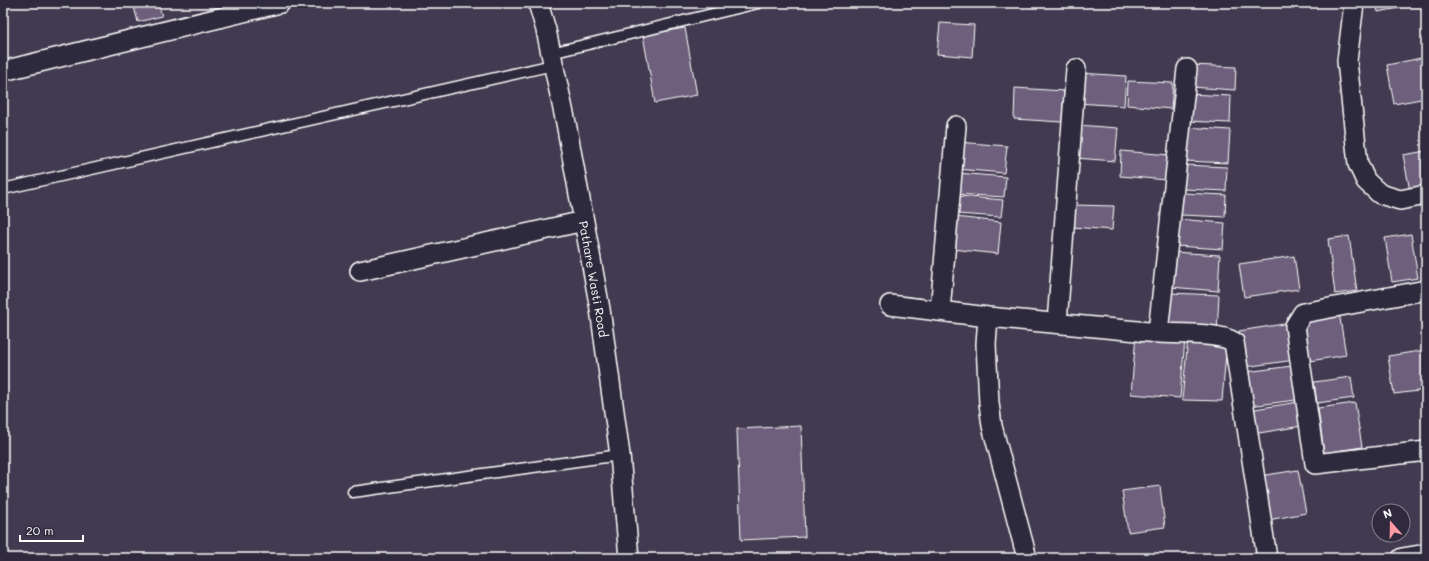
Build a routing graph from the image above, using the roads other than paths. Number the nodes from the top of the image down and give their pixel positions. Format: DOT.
graph roads {
  1 [pos="280,3"];
  2 [pos="538,3"];
  3 [pos="758,3"];
  4 [pos="1354,3"];
  5 [pos="552,59"];
  6 [pos="1076,69"];
  7 [pos="1187,69"];
  8 [pos="3,71"];
  9 [pos="956,126"];
  10 [pos="3,189"];
  11 [pos="1426,195"];
  12 [pos="584,221"];
  13 [pos="360,271"];
  14 [pos="1426,290"];
  15 [pos="890,305"];
  16 [pos="940,311"];
  17 [pos="988,317"];
  18 [pos="1057,323"];
  19 [pos="1158,332"];
  20 [pos="1426,451"];
  21 [pos="620,455"];
  22 [pos="353,492"];
  23 [pos="1426,554"];
  24 [pos="629,558"];
  25 [pos="1027,558"];
  26 [pos="1267,558"];
  27 [pos="1402,558"];
  1 -- 8 [label="street"];
  2 -- 5 [label="street, Pathare Wasti Road"];
  3 -- 5 [label="lane"];
  4 -- 11 [label="street"];
  5 -- 10 [label="lane"];
  5 -- 12 [label="street, Pathare Wasti Road"];
  6 -- 18 [label="street"];
  7 -- 19 [label="street"];
  9 -- 16 [label="street"];
  12 -- 13 [label="street"];
  12 -- 21 [label="street, Pathare Wasti Road"];
  14 -- 20 [label="street"];
  15 -- 16 [label="street"];
  16 -- 17 [label="street"];
  17 -- 18 [label="street"];
  17 -- 25 [label="street"];
  18 -- 19 [label="street"];
  19 -- 26 [label="street"];
  21 -- 22 [label="lane"];
  21 -- 24 [label="street, Pathare Wasti Road"];
  23 -- 27 [label="street"];
}
